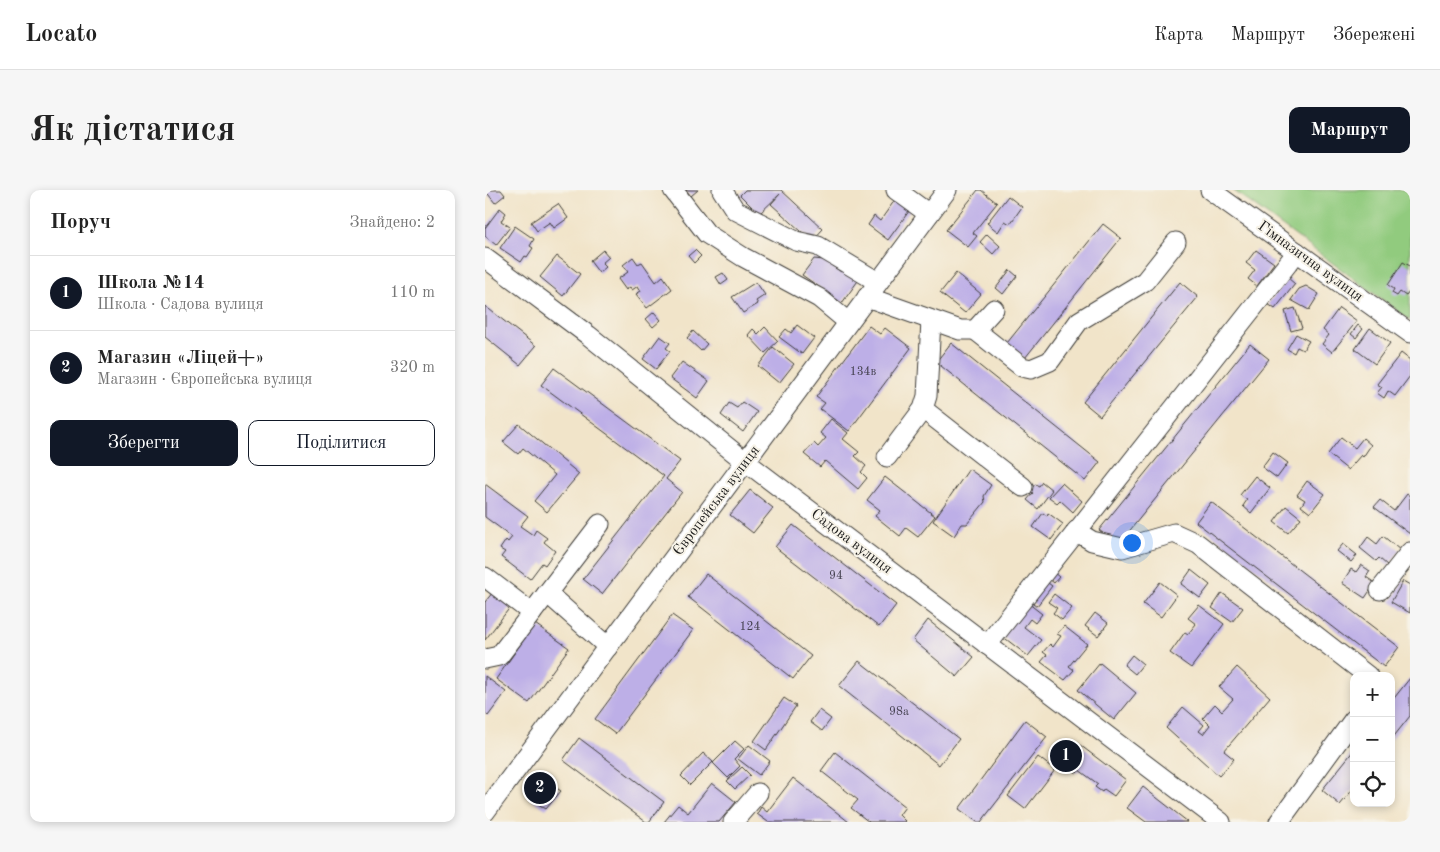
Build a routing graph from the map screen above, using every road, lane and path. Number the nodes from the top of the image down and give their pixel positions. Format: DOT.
graph roads {
  1 [pos="673,190"];
  2 [pos="722,190"];
  3 [pos="896,190"];
  4 [pos="947,190"];
  5 [pos="1210,190"];
  6 [pos="929,214"];
  7 [pos="1176,242"];
  8 [pos="1297,252"];
  9 [pos="485,258"];
  10 [pos="872,290"];
  11 [pos="994,309"];
  12 [pos="931,320"];
  13 [pos="848,322"];
  14 [pos="975,330"];
  15 [pos="1410,334"];
  16 [pos="923,409"];
  17 [pos="887,457"];
  18 [pos="746,462"];
  19 [pos="1023,487"];
  20 [pos="599,524"];
  21 [pos="1076,531"];
  22 [pos="1410,552"];
  23 [pos="485,577"];
  24 [pos="1380,590"];
  25 [pos="547,593"];
  26 [pos="532,613"];
  27 [pos="987,645"];
  28 [pos="608,647"];
  29 [pos="485,659"];
  30 [pos="1364,672"];
  31 [pos="1350,724"];
  32 [pos="758,793"];
  33 [pos="485,812"];
  34 [pos="733,822"];
  35 [pos="1221,822"];
  36 [pos="1279,822"];
  1 -- 13 [label="street"];
  2 -- 10 [label="street"];
  3 -- 6 [label="street"];
  4 -- 6 [label="street, Європейська вулиця"];
  5 -- 8 [label="street, Гімназична вулиця"];
  6 -- 10 [label="street, Європейська вулиця"];
  7 -- 14 [label="street"];
  8 -- 15 [label="street, Гімназична вулиця"];
  8 -- 21 [label="street"];
  9 -- 18 [label="street, Садова вулиця"];
  10 -- 12 [label="street"];
  10 -- 13 [label="street, Європейська вулиця"];
  11 -- 14 [label="street"];
  12 -- 14 [label="street"];
  12 -- 16 [label="street"];
  13 -- 18 [label="street, Європейська вулиця"];
  16 -- 17 [label="street"];
  16 -- 19 [label="street"];
  18 -- 27 [label="street, Садова вулиця"];
  18 -- 28 [label="street, Європейська вулиця"];
  20 -- 25 [label="street"];
  21 -- 27 [label="street"];
  21 -- 30 [label="street"];
  22 -- 24 [label="street"];
  23 -- 26 [label="street"];
  25 -- 26 [label="street"];
  25 -- 28 [label="street"];
  26 -- 29 [label="street"];
  27 -- 35 [label="street, Садова вулиця"];
  28 -- 33 [label="street, Європейська вулиця"];
  31 -- 36 [label="street"];
  32 -- 34 [label="street"];
}
